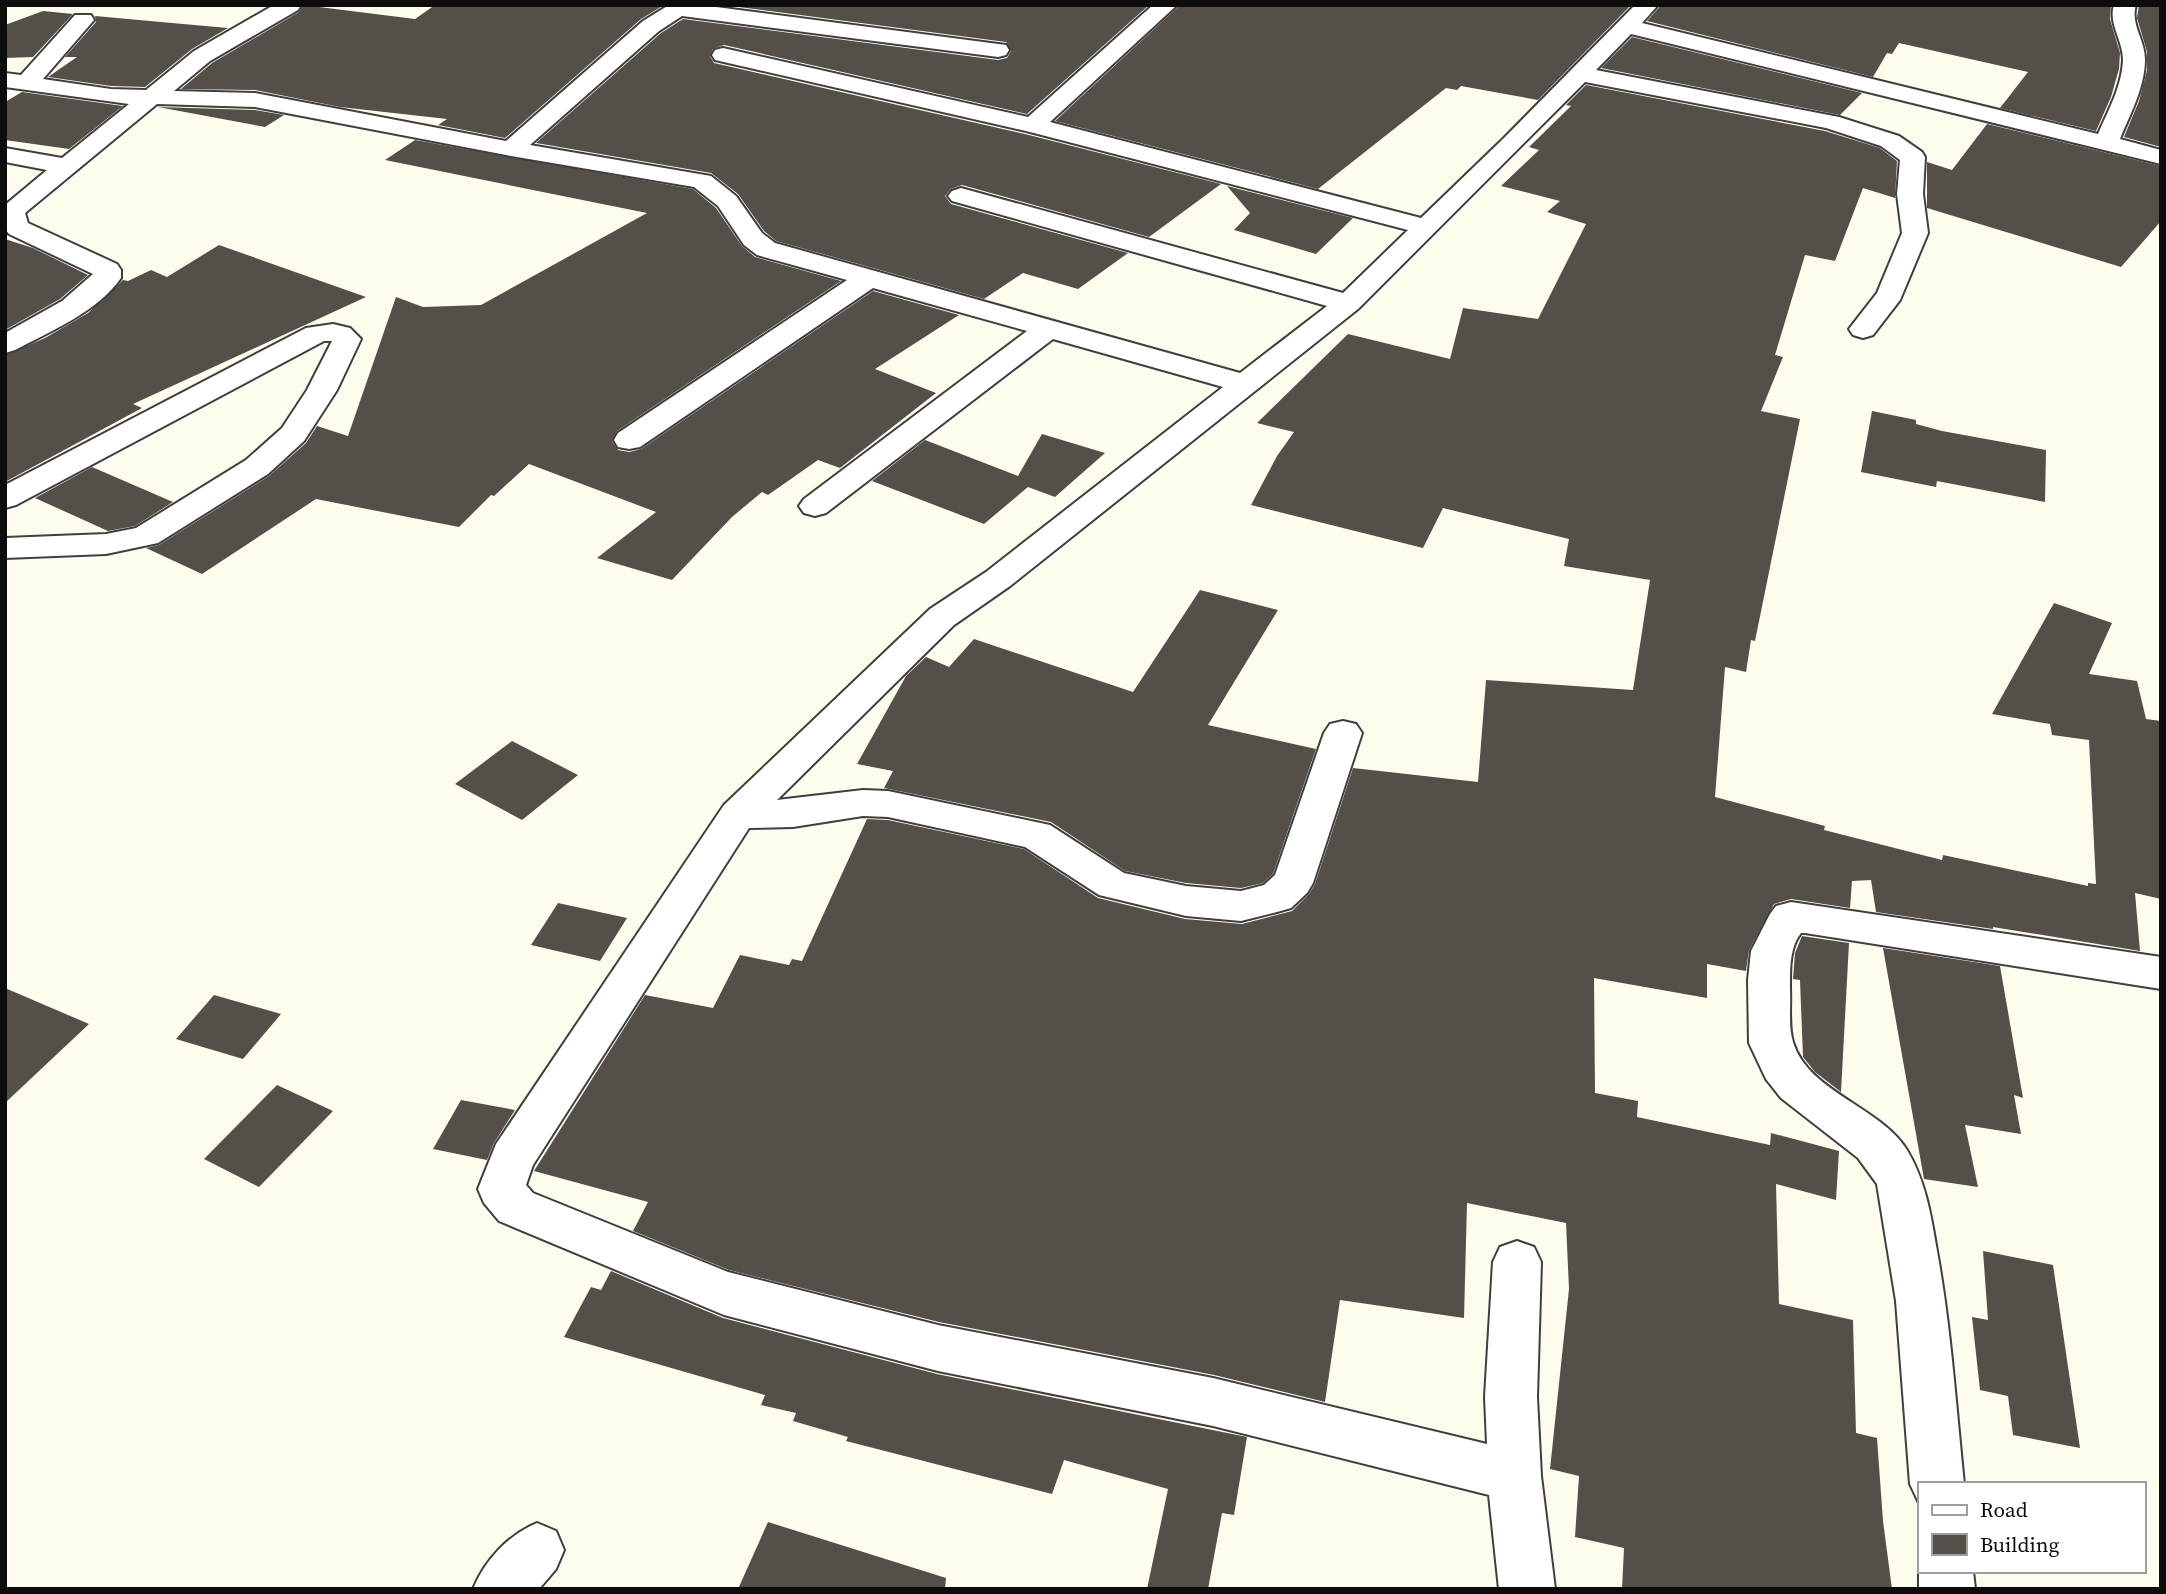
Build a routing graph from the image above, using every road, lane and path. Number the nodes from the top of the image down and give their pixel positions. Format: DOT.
graph roads {
  1 [pos="290,5"];
  2 [pos="1166,5"];
  3 [pos="2125,5"];
  4 [pos="682,7"];
  5 [pos="1637,16"];
  6 [pos="83,20"];
  7 [pos="998,50"];
  8 [pos="723,55"];
  9 [pos="1580,74"];
  10 [pos="16,82"];
  11 [pos="150,97"];
  12 [pos="1033,125"];
  13 [pos="2106,143"];
  14 [pos="511,149"];
  15 [pos="5,155"];
  16 [pos="2161,156"];
  17 [pos="65,166"];
  18 [pos="961,196"];
  19 [pos="9,221"];
  20 [pos="1427,226"];
  21 [pos="868,279"];
  22 [pos="1348,303"];
  23 [pos="1863,329"];
  24 [pos="1047,330"];
  25 [pos="5,344"];
  26 [pos="1245,384"];
  27 [pos="629,440"];
  28 [pos="5,498"];
  29 [pos="815,506"];
  30 [pos="5,548"];
  31 [pos="1343,733"];
  32 [pos="738,815"];
  33 [pos="2161,973"];
  34 [pos="1517,1262"];
  35 [pos="1514,1476"];
  36 [pos="1937,1482"];
  37 [pos="537,1550"];
  38 [pos="501,1589"];
  39 [pos="1527,1589"];
  1 -- 11 [label="street"];
  2 -- 12 [label="street"];
  3 -- 13 [label="street"];
  4 -- 7 [label="street"];
  4 -- 14 [label="street"];
  5 -- 9 [label="street"];
  5 -- 13 [label="street"];
  6 -- 10 [label="street"];
  8 -- 12 [label="street"];
  9 -- 20 [label="street"];
  9 -- 23 [label="street"];
  10 -- 11 [label="street"];
  11 -- 14 [label="street"];
  11 -- 17 [label="street"];
  12 -- 20 [label="street"];
  13 -- 16 [label="street"];
  14 -- 21 [label="street"];
  15 -- 17 [label="street"];
  17 -- 19 [label="street"];
  18 -- 22 [label="street"];
  19 -- 25 [label="street"];
  20 -- 22 [label="street"];
  21 -- 24 [label="street"];
  21 -- 27 [label="street"];
  22 -- 26 [label="street"];
  24 -- 26 [label="street"];
  24 -- 29 [label="street"];
  26 -- 32 [label="street"];
  28 -- 30 [label="street"];
  31 -- 32 [label="street"];
  32 -- 35 [label="street"];
  33 -- 36 [label="street"];
  34 -- 35 [label="street"];
  35 -- 39 [label="street"];
  37 -- 38 [label="street"];
}
